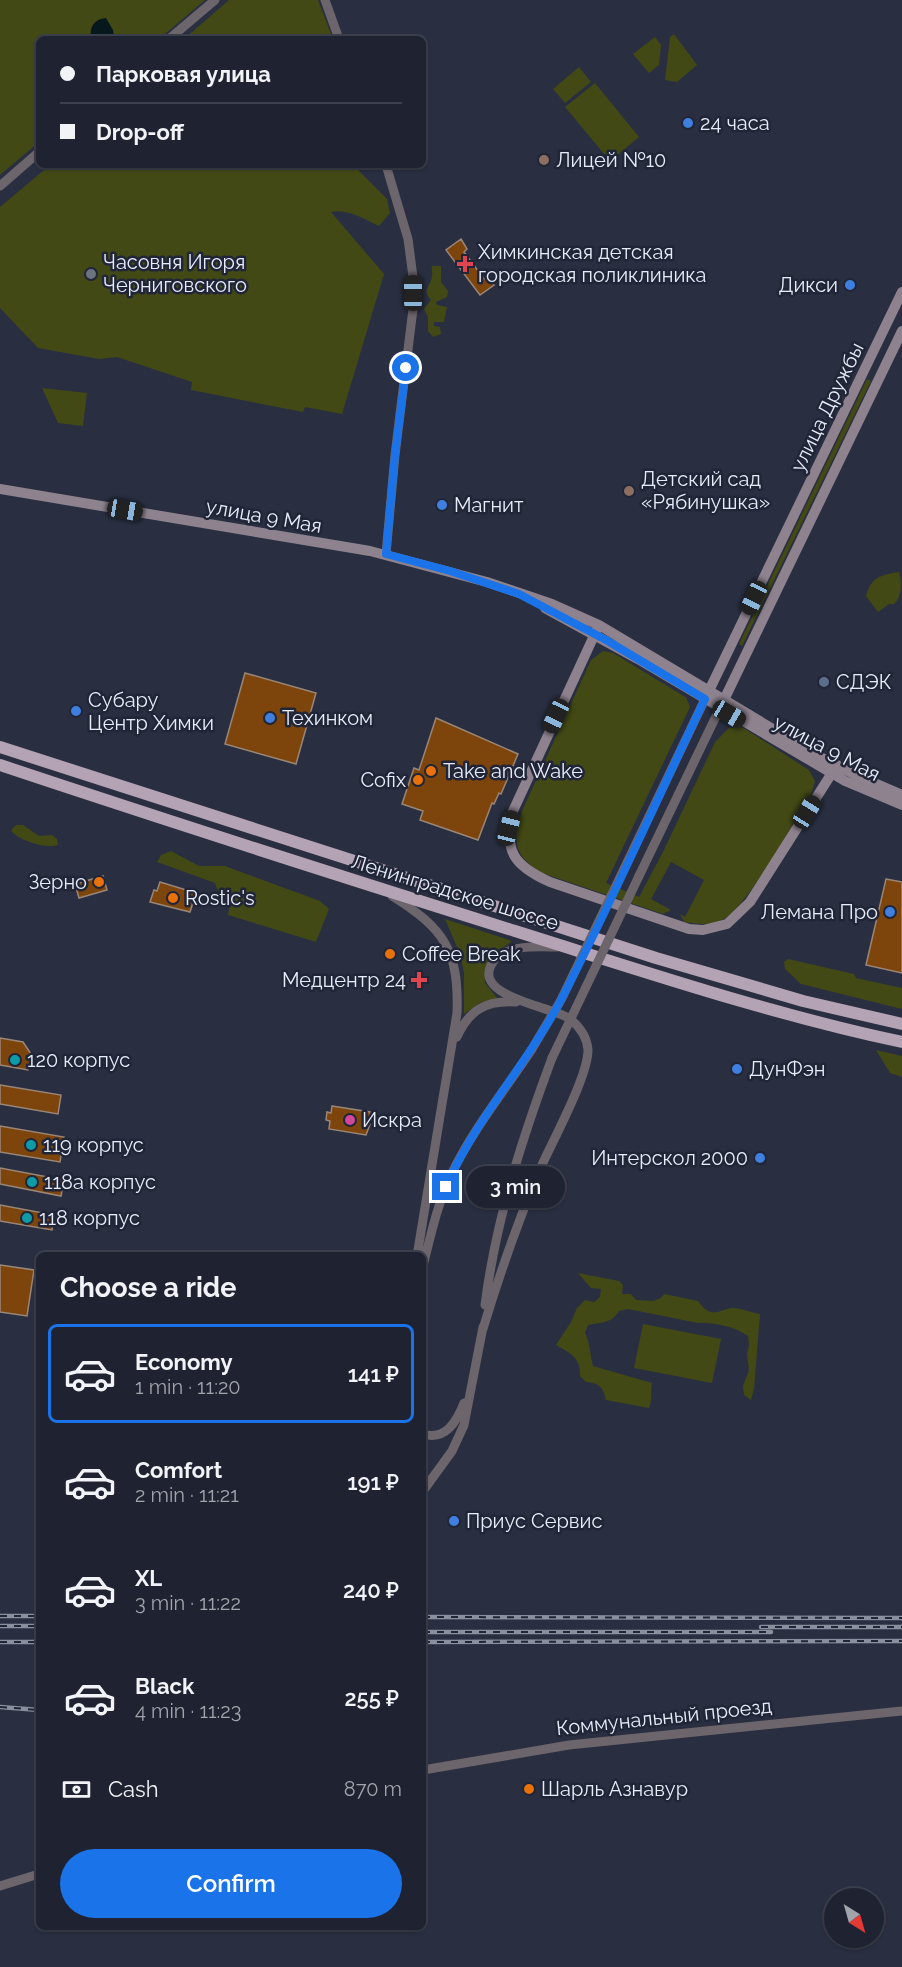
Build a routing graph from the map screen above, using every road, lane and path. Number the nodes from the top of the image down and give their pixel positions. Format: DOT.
graph roads {
  1 [pos="215,0"];
  2 [pos="325,0"];
  3 [pos="173,36"];
  4 [pos="338,36"];
  5 [pos="36,155"];
  6 [pos="387,168"];
  7 [pos="0,186"];
  8 [pos="902,292"];
  9 [pos="902,331"];
  10 [pos="0,489"];
  11 [pos="386,554"];
  12 [pos="597,630"];
  13 [pos="707,695"];
  14 [pos="722,704"];
  15 [pos="0,747"];
  16 [pos="0,765"];
  17 [pos="834,769"];
  18 [pos="902,795"];
  19 [pos="902,805"];
  20 [pos="380,888"];
  21 [pos="568,947"];
  22 [pos="522,1002"];
  23 [pos="902,1024"];
  24 [pos="902,1042"];
  25 [pos="452,1048"];
  26 [pos="418,1252"];
  27 [pos="426,1255"];
  28 [pos="482,1332"];
  29 [pos="474,1378"];
  30 [pos="426,1434"];
  31 [pos="426,1487"];
  32 [pos="902,1710"];
  33 [pos="426,1767"];
  34 [pos="36,1876"];
  35 [pos="0,1886"];
  1 -- 3 [label="street"];
  2 -- 4 [label="street"];
  5 -- 7 [label="street"];
  6 -- 11 [label="street"];
  8 -- 13 [label="main road, улица Дружбы"];
  9 -- 14 [label="main road, улица Дружбы"];
  10 -- 11 [label="main road, улица 9 Мая"];
  11 -- 12 [label="main road, улица 9 Мая"];
  12 -- 13 [label="main road, улица 9 Мая"];
  12 -- 17 [label="main road"];
  13 -- 14 [label="main road, улица 9 Мая"];
  13 -- 27 [label="street, bridge"];
  14 -- 17 [label="main road, улица 9 Мая"];
  14 -- 28 [label="street, bridge"];
  15 -- 23 [label="highway, Ленинградское шоссе"];
  16 -- 20 [label="highway, Ленинградское шоссе"];
  17 -- 18 [label="main road, улица 9 Мая"];
  17 -- 19 [label="main road, улица 9 Мая"];
  20 -- 21 [label="highway, Ленинградское шоссе"];
  20 -- 25 [label="street"];
  21 -- 22 [label="street"];
  21 -- 24 [label="highway, Ленинградское шоссе"];
  22 -- 25 [label="street"];
  22 -- 28 [label="street"];
  25 -- 26 [label="street"];
  28 -- 29 [label="street"];
  29 -- 30 [label="street"];
  29 -- 31 [label="street"];
  32 -- 33 [label="street, Коммунальный проезд"];
  34 -- 35 [label="street"];
}
